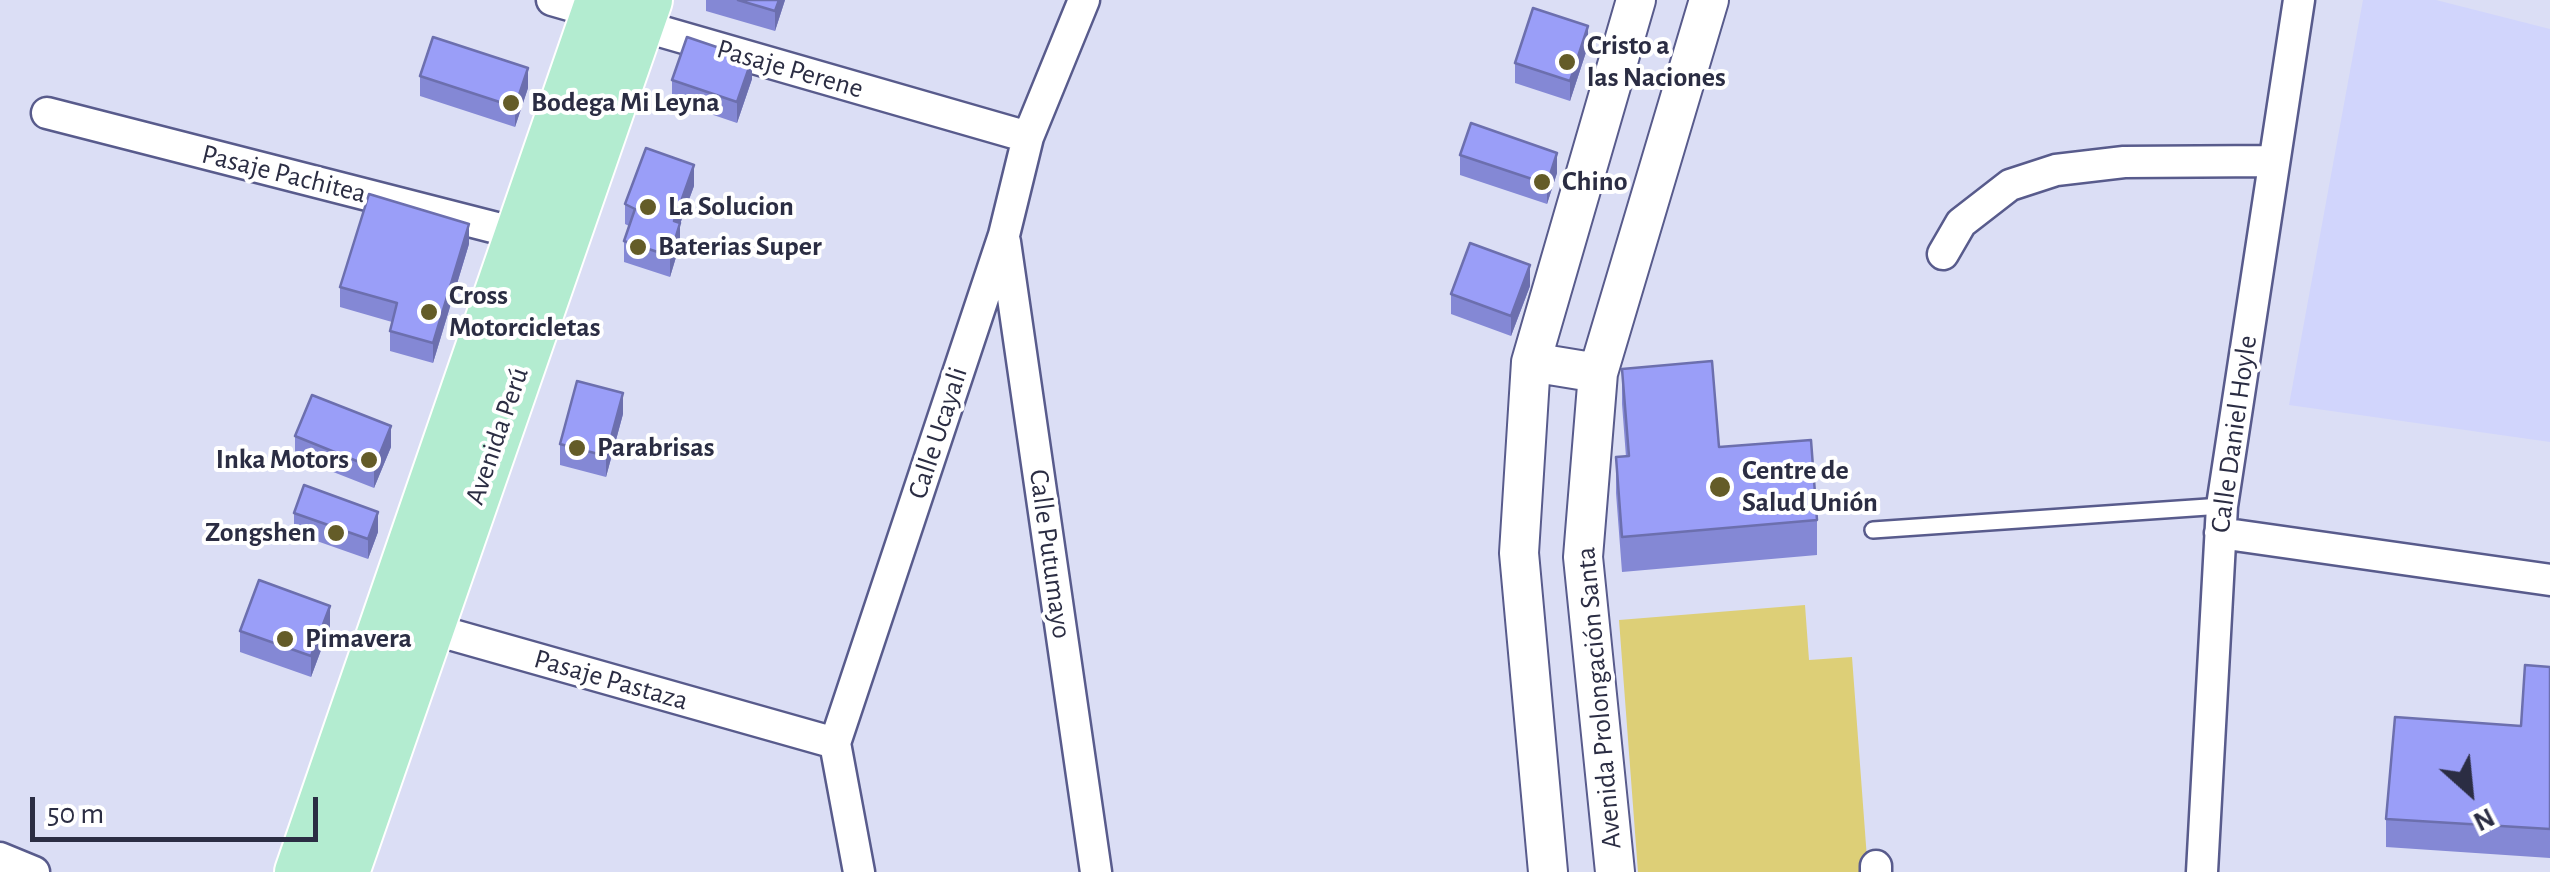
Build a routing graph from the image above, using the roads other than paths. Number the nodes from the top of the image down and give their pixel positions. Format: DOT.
graph roads {
  1 [pos="1084,0"];
  2 [pos="1636,0"];
  3 [pos="1709,0"];
  4 [pos="2299,0"];
  5 [pos="607,8"];
  6 [pos="47,113"];
  7 [pos="1028,137"];
  8 [pos="2273,161"];
  9 [pos="520,234"];
  10 [pos="1004,235"];
  11 [pos="1944,254"];
  12 [pos="1531,362"];
  13 [pos="1598,373"];
  14 [pos="2221,520"];
  15 [pos="1872,530"];
  16 [pos="2550,580"];
  17 [pos="409,622"];
  18 [pos="835,743"];
  19 [pos="0,858"];
  20 [pos="34,872"];
  21 [pos="299,872"];
  22 [pos="345,872"];
  23 [pos="859,872"];
  24 [pos="1096,872"];
  25 [pos="1548,872"];
  26 [pos="1614,872"];
  27 [pos="2202,872"];
  1 -- 7 [label="street, Calle Ucayali"];
  2 -- 12 [label="street"];
  3 -- 13 [label="street, Avenida Prolongación Santa"];
  4 -- 8 [label="street, Calle Daniel Hoyle"];
  5 -- 7 [label="street, Pasaje Perene"];
  5 -- 9 [label="main road, Avenida Perú"];
  5 -- 17 [label="main road, Avenida Perú"];
  6 -- 9 [label="street, Pasaje Pachitea"];
  7 -- 10 [label="street, Calle Ucayali"];
  8 -- 11 [label="street"];
  8 -- 14 [label="street, Calle Daniel Hoyle"];
  9 -- 17 [label="main road, Avenida Perú"];
  10 -- 18 [label="street, Calle Ucayali"];
  10 -- 24 [label="street, Calle Putumayo"];
  12 -- 13 [label="street"];
  12 -- 25 [label="street"];
  13 -- 26 [label="street, Avenida Prolongación Santa"];
  14 -- 15 [label="lane"];
  14 -- 16 [label="street"];
  14 -- 27 [label="street, Calle Daniel Hoyle"];
  17 -- 18 [label="street, Pasaje Pastaza"];
  17 -- 21 [label="main road, Avenida Perú"];
  17 -- 22 [label="main road, Avenida Perú"];
  18 -- 23 [label="street, Calle Ucayali"];
  19 -- 20 [label="street"];
}
